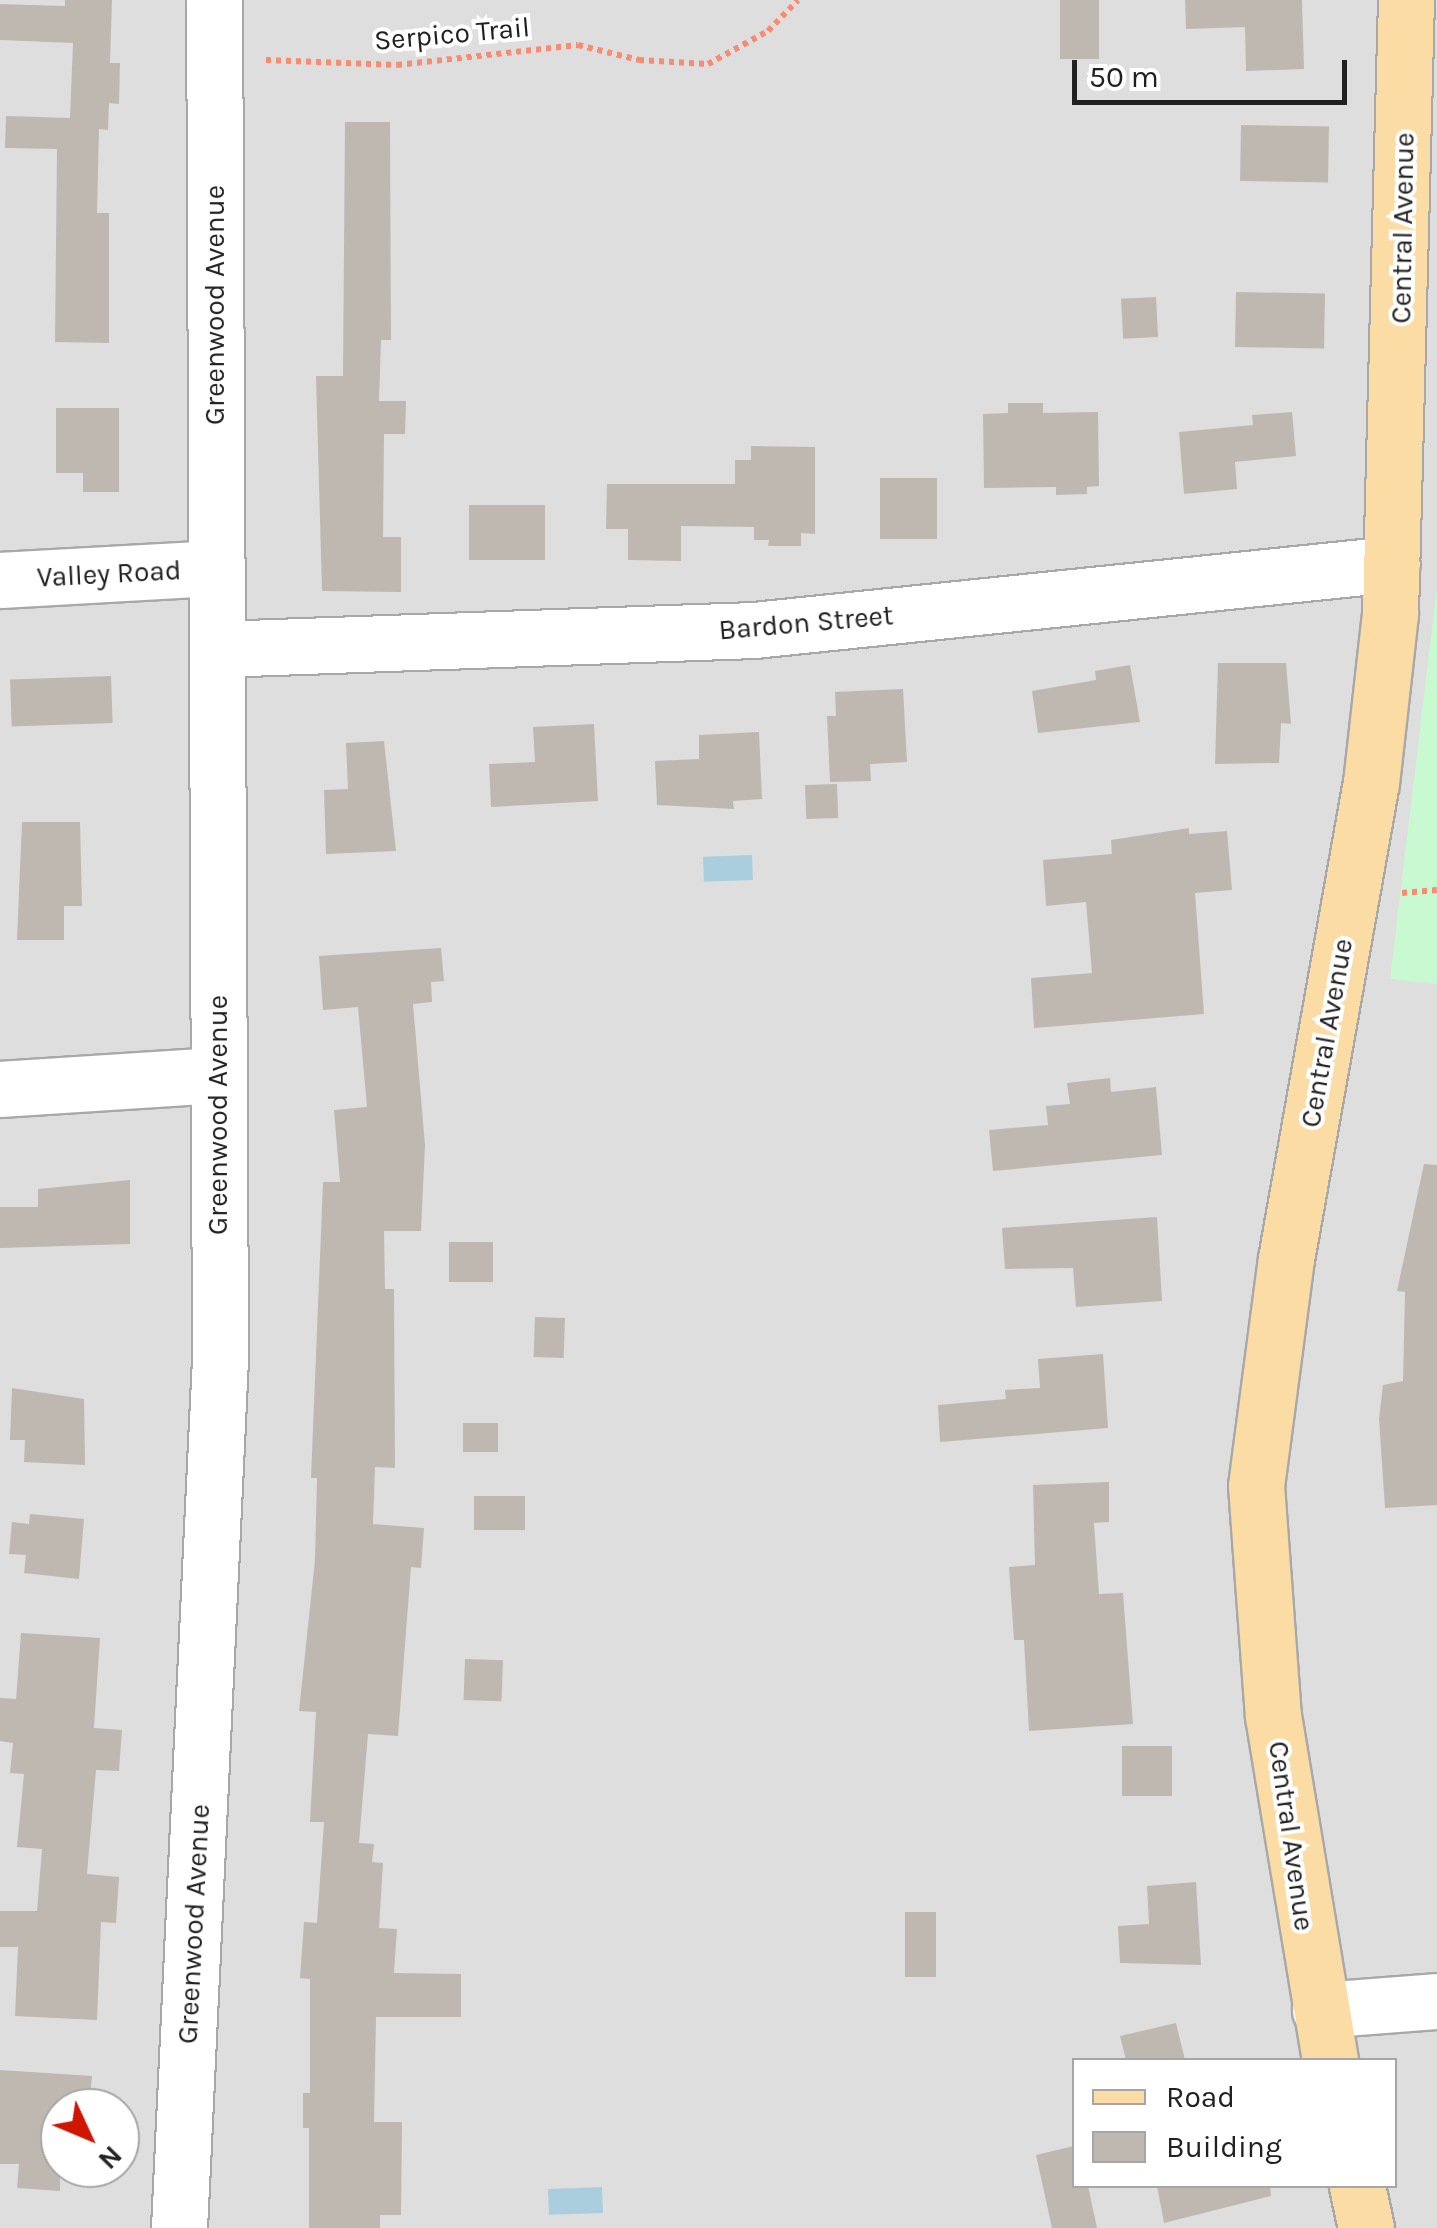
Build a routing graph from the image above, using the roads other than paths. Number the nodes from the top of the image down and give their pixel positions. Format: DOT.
graph roads {
  1 [pos="214,0"];
  2 [pos="1406,0"];
  3 [pos="1392,564"];
  4 [pos="217,568"];
  5 [pos="0,580"];
  6 [pos="218,649"];
  7 [pos="217,1075"];
  8 [pos="0,1089"];
  9 [pos="1437,2001"];
  10 [pos="1325,2035"];
  11 [pos="1357,2188"];
  12 [pos="178,2228"];
  13 [pos="1366,2228"];
  1 -- 4 [label="street, Greenwood Avenue"];
  2 -- 3 [label="main road, Central Avenue"];
  3 -- 6 [label="street, Bardon Street"];
  3 -- 10 [label="main road, Central Avenue"];
  4 -- 5 [label="street, Valley Road"];
  4 -- 6 [label="street, Greenwood Avenue"];
  6 -- 7 [label="street, Greenwood Avenue"];
  7 -- 8 [label="street"];
  7 -- 12 [label="street, Greenwood Avenue"];
  9 -- 10 [label="street"];
  11 -- 13 [label="main road"];
}
